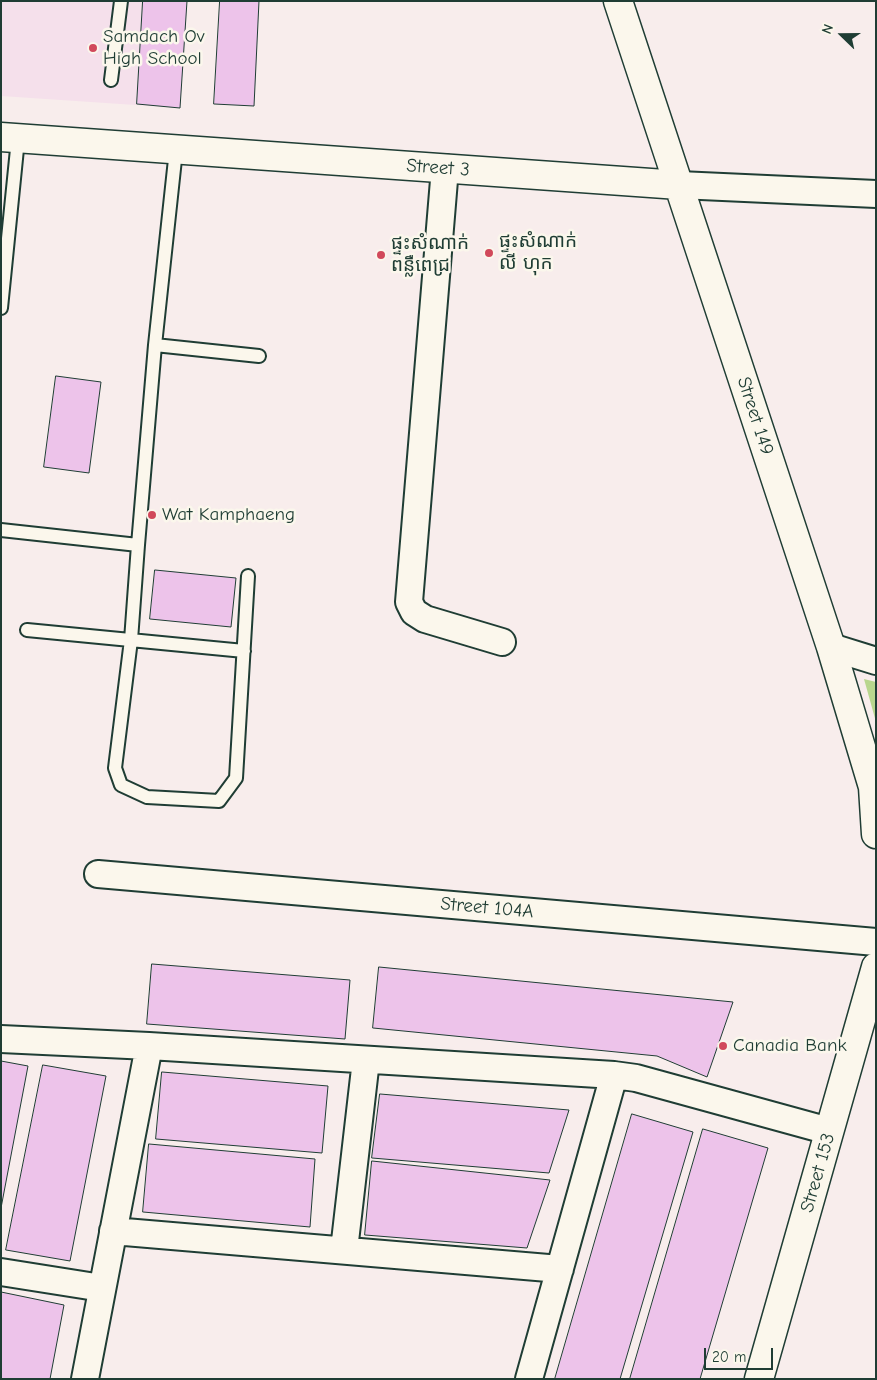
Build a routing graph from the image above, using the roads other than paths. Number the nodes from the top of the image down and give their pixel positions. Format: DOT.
graph roads {
  1 [pos="121,1"];
  2 [pos="618,1"];
  3 [pos="111,80"];
  4 [pos="10,138"];
  5 [pos="176,150"];
  6 [pos="444,168"];
  7 [pos="679,185"];
  8 [pos="876,194"];
  9 [pos="1,308"];
  10 [pos="155,345"];
  11 [pos="259,356"];
  12 [pos="1,530"];
  13 [pos="138,545"];
  14 [pos="248,576"];
  15 [pos="27,630"];
  16 [pos="131,640"];
  17 [pos="502,642"];
  18 [pos="831,647"];
  19 [pos="244,651"];
  20 [pos="876,661"];
  21 [pos="874,789"];
  22 [pos="876,834"];
  23 [pos="98,874"];
  24 [pos="876,942"];
  25 [pos="876,967"];
  26 [pos="1,1039"];
  27 [pos="149,1046"];
  28 [pos="366,1060"];
  29 [pos="614,1075"];
  30 [pos="829,1131"];
  31 [pos="114,1231"];
  32 [pos="344,1250"];
  33 [pos="560,1269"];
  34 [pos="1,1272"];
  35 [pos="102,1288"];
  36 [pos="85,1379"];
  37 [pos="529,1379"];
  38 [pos="759,1379"];
  1 -- 3 [label="lane"];
  2 -- 7 [label="street, Street 149"];
  4 -- 5 [label="street, Street 3"];
  4 -- 9 [label="lane"];
  5 -- 6 [label="street, Street 3"];
  5 -- 10 [label="lane"];
  6 -- 7 [label="street, Street 3"];
  6 -- 17 [label="street"];
  7 -- 8 [label="street, Street 3"];
  7 -- 18 [label="street, Street 149"];
  10 -- 11 [label="lane"];
  10 -- 13 [label="lane"];
  12 -- 13 [label="lane"];
  13 -- 16 [label="lane"];
  14 -- 19 [label="lane"];
  15 -- 16 [label="lane"];
  16 -- 19 [label="lane"];
  16 -- 19 [label="lane"];
  18 -- 20 [label="street"];
  18 -- 21 [label="street, Street 149"];
  21 -- 22 [label="street, Street 149"];
  23 -- 24 [label="street, Street 104A"];
  25 -- 30 [label="street, Street 153"];
  26 -- 27 [label="street"];
  27 -- 28 [label="street"];
  27 -- 31 [label="street"];
  28 -- 29 [label="street"];
  28 -- 32 [label="street"];
  29 -- 30 [label="street"];
  29 -- 33 [label="street"];
  30 -- 38 [label="street, Street 153"];
  31 -- 32 [label="street"];
  31 -- 35 [label="street"];
  32 -- 33 [label="street"];
  33 -- 37 [label="street"];
  34 -- 35 [label="street"];
  35 -- 36 [label="street"];
}
